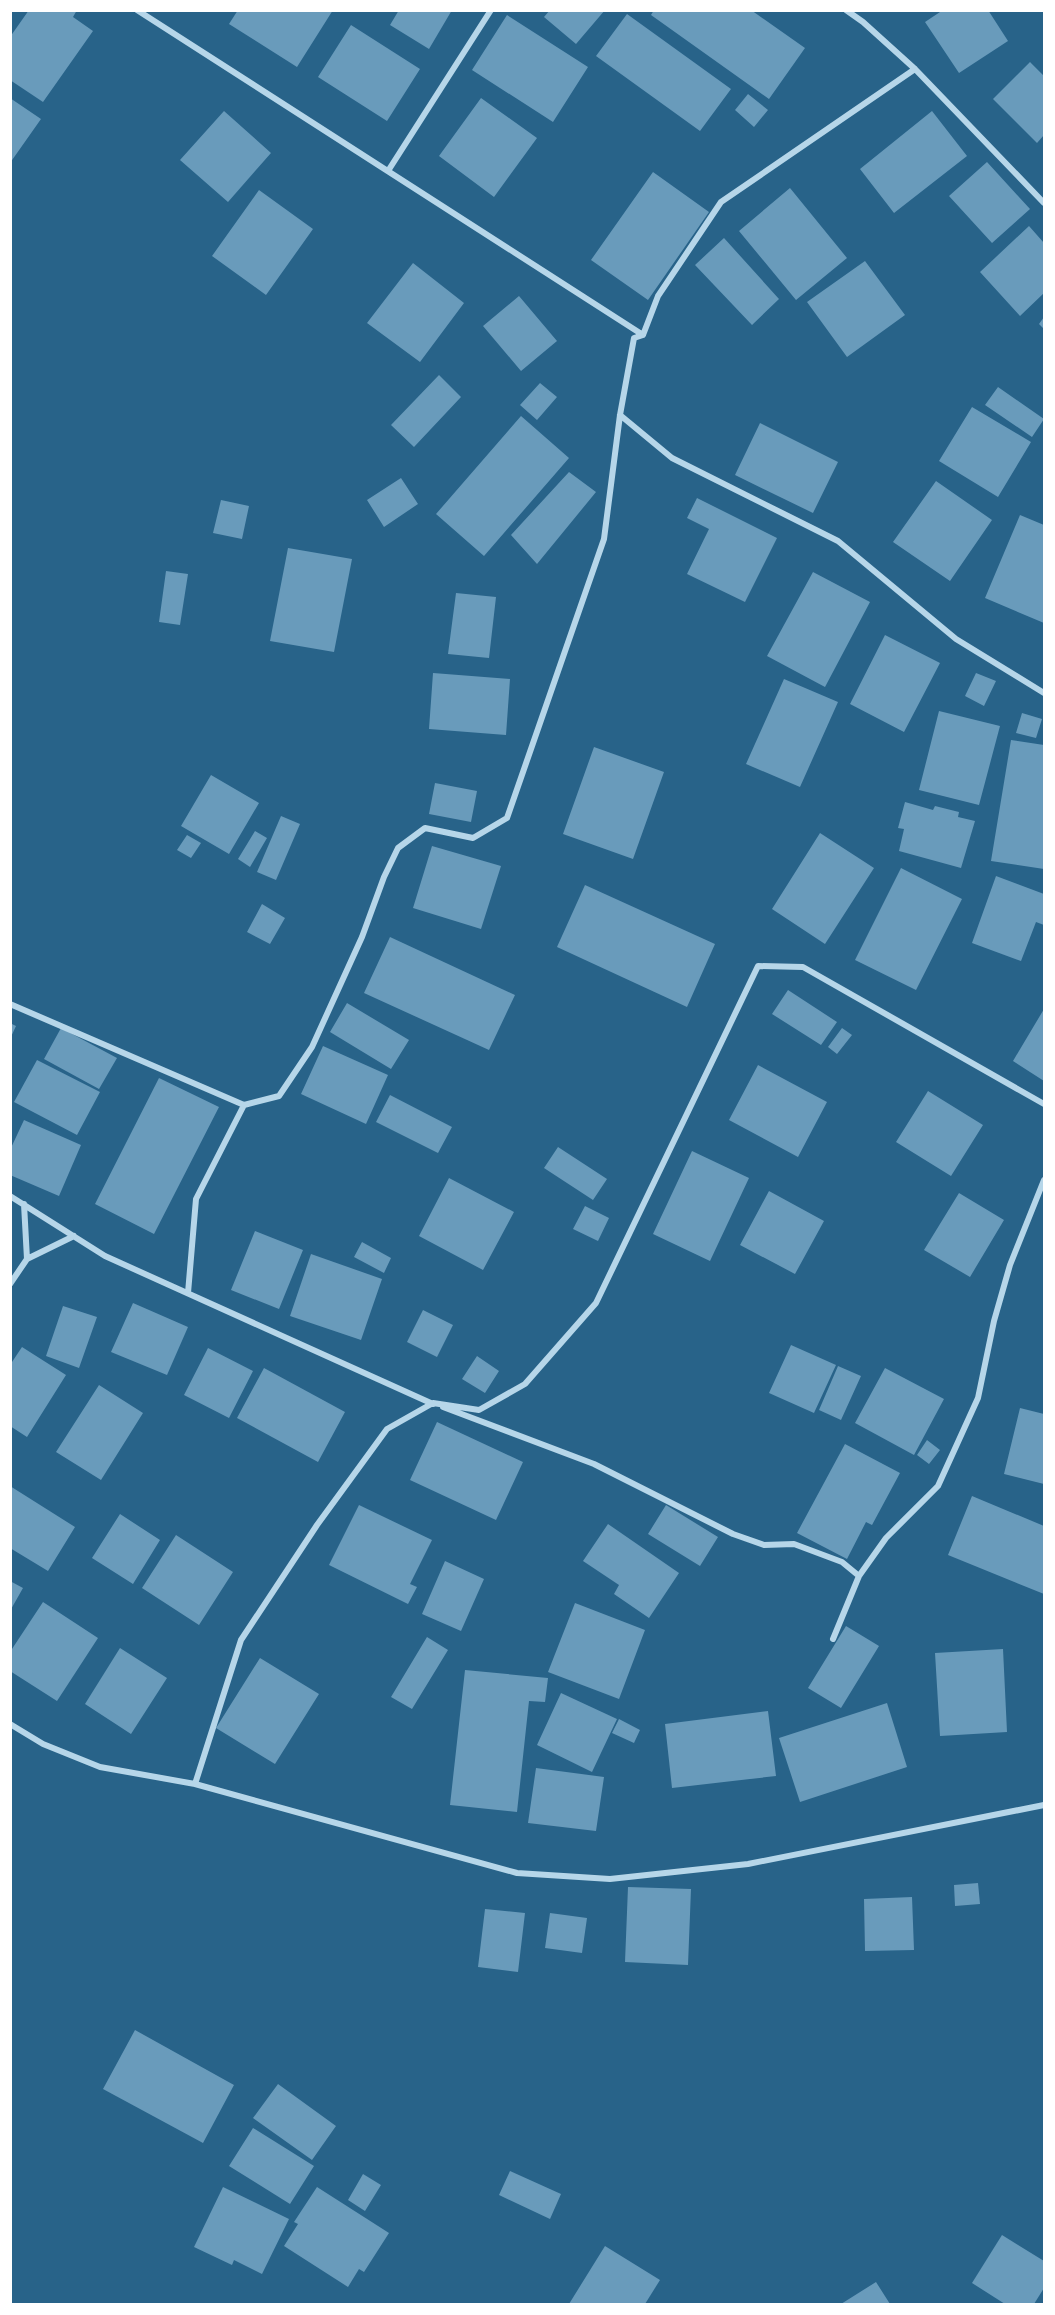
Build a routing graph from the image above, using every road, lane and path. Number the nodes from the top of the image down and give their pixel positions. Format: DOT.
graph roads {
  1 [pos="137,10"];
  2 [pos="491,10"];
  3 [pos="846,10"];
  4 [pos="915,69"];
  5 [pos="388,171"];
  6 [pos="1044,203"];
  7 [pos="643,334"];
  8 [pos="620,415"];
  9 [pos="1044,693"];
  10 [pos="10,1004"];
  11 [pos="1044,1104"];
  12 [pos="244,1105"];
  13 [pos="1044,1180"];
  14 [pos="10,1196"];
  15 [pos="24,1204"];
  16 [pos="74,1236"];
  17 [pos="27,1258"];
  18 [pos="10,1284"];
  19 [pos="188,1293"];
  20 [pos="433,1404"];
  21 [pos="859,1576"];
  22 [pos="833,1639"];
  23 [pos="10,1724"];
  24 [pos="195,1784"];
  25 [pos="1044,1804"];
  1 -- 5 [label="street"];
  2 -- 5 [label="street"];
  3 -- 4 [label="street"];
  4 -- 6 [label="street"];
  4 -- 7 [label="street"];
  5 -- 7 [label="street"];
  7 -- 8 [label="street"];
  8 -- 9 [label="street"];
  8 -- 12 [label="street"];
  10 -- 12 [label="street"];
  11 -- 20 [label="street"];
  12 -- 19 [label="street"];
  13 -- 21 [label="street"];
  14 -- 15 [label="street"];
  15 -- 16 [label="street"];
  15 -- 17 [label="street"];
  16 -- 17 [label="street"];
  16 -- 19 [label="street"];
  17 -- 18 [label="street"];
  19 -- 20 [label="street"];
  20 -- 21 [label="street"];
  20 -- 24 [label="street"];
  21 -- 22 [label="street"];
  23 -- 24 [label="street"];
  24 -- 25 [label="street"];
}
